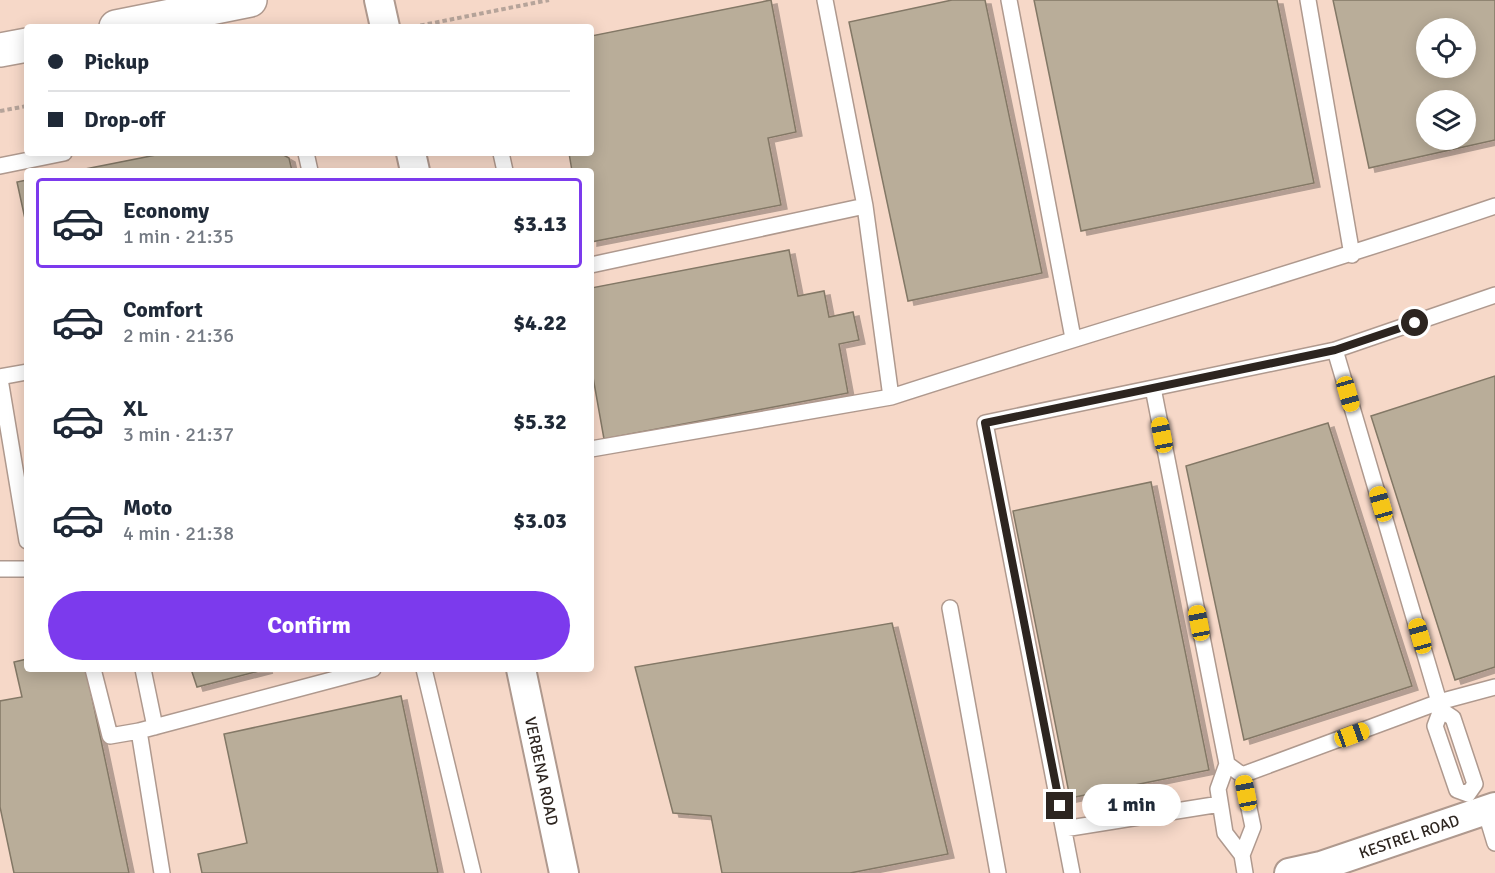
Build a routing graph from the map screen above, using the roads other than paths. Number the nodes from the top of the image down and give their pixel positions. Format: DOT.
graph roads {
  1 [pos="250,0"];
  2 [pos="379,0"];
  3 [pos="825,0"];
  4 [pos="1009,0"];
  5 [pos="1308,0"];
  6 [pos="131,24"];
  7 [pos="384,24"];
  8 [pos="24,46"];
  9 [pos="0,50"];
  10 [pos="49,156"];
  11 [pos="0,166"];
  12 [pos="865,206"];
  13 [pos="1495,206"];
  14 [pos="1352,255"];
  15 [pos="594,264"];
  16 [pos="1495,295"];
  17 [pos="1073,338"];
  18 [pos="1335,350"];
  19 [pos="24,373"];
  20 [pos="0,378"];
  21 [pos="1153,388"];
  22 [pos="891,397"];
  23 [pos="594,448"];
  24 [pos="24,523"];
  25 [pos="0,569"];
  26 [pos="24,569"];
  27 [pos="950,608"];
  28 [pos="94,672"];
  29 [pos="144,672"];
  30 [pos="362,672"];
  31 [pos="425,672"];
  32 [pos="521,672"];
  33 [pos="1495,687"];
  34 [pos="1440,706"];
  35 [pos="155,727"];
  36 [pos="139,731"];
  37 [pos="1227,764"];
  38 [pos="1242,775"];
  39 [pos="1221,804"];
  40 [pos="1481,807"];
  41 [pos="1064,829"];
  42 [pos="1495,843"];
  43 [pos="1242,855"];
  44 [pos="162,873"];
  45 [pos="473,873"];
  46 [pos="564,873"];
  47 [pos="998,873"];
  48 [pos="1072,873"];
  49 [pos="1245,873"];
  50 [pos="1289,873"];
  1 -- 6 [label="main road"];
  2 -- 7 [label="street"];
  3 -- 12 [label="lane"];
  4 -- 17 [label="lane"];
  5 -- 14 [label="lane"];
  8 -- 9 [label="main road"];
  10 -- 11 [label="lane"];
  12 -- 15 [label="lane"];
  12 -- 22 [label="lane"];
  13 -- 14 [label="lane"];
  14 -- 17 [label="lane"];
  16 -- 18 [label="lane"];
  17 -- 22 [label="lane"];
  18 -- 21 [label="lane"];
  18 -- 34 [label="lane"];
  19 -- 20 [label="lane"];
  20 -- 24 [label="lane"];
  21 -- 37 [label="lane"];
  21 -- 41 [label="lane"];
  22 -- 23 [label="lane"];
  25 -- 26 [label="lane"];
  27 -- 47 [label="lane"];
  28 -- 36 [label="lane"];
  29 -- 35 [label="lane"];
  30 -- 35 [label="lane"];
  31 -- 45 [label="lane"];
  32 -- 46 [label="street, VERBENA ROAD"];
  33 -- 34 [label="lane"];
  34 -- 38 [label="lane"];
  34 -- 40 [label="lane"];
  35 -- 36 [label="lane"];
  36 -- 44 [label="lane"];
  37 -- 38 [label="lane"];
  37 -- 39 [label="lane"];
  38 -- 43 [label="lane"];
  39 -- 41 [label="lane"];
  39 -- 43 [label="lane"];
  40 -- 42 [label="lane"];
  40 -- 50 [label="street, KESTREL ROAD"];
  41 -- 48 [label="lane"];
  43 -- 49 [label="lane"];
}
